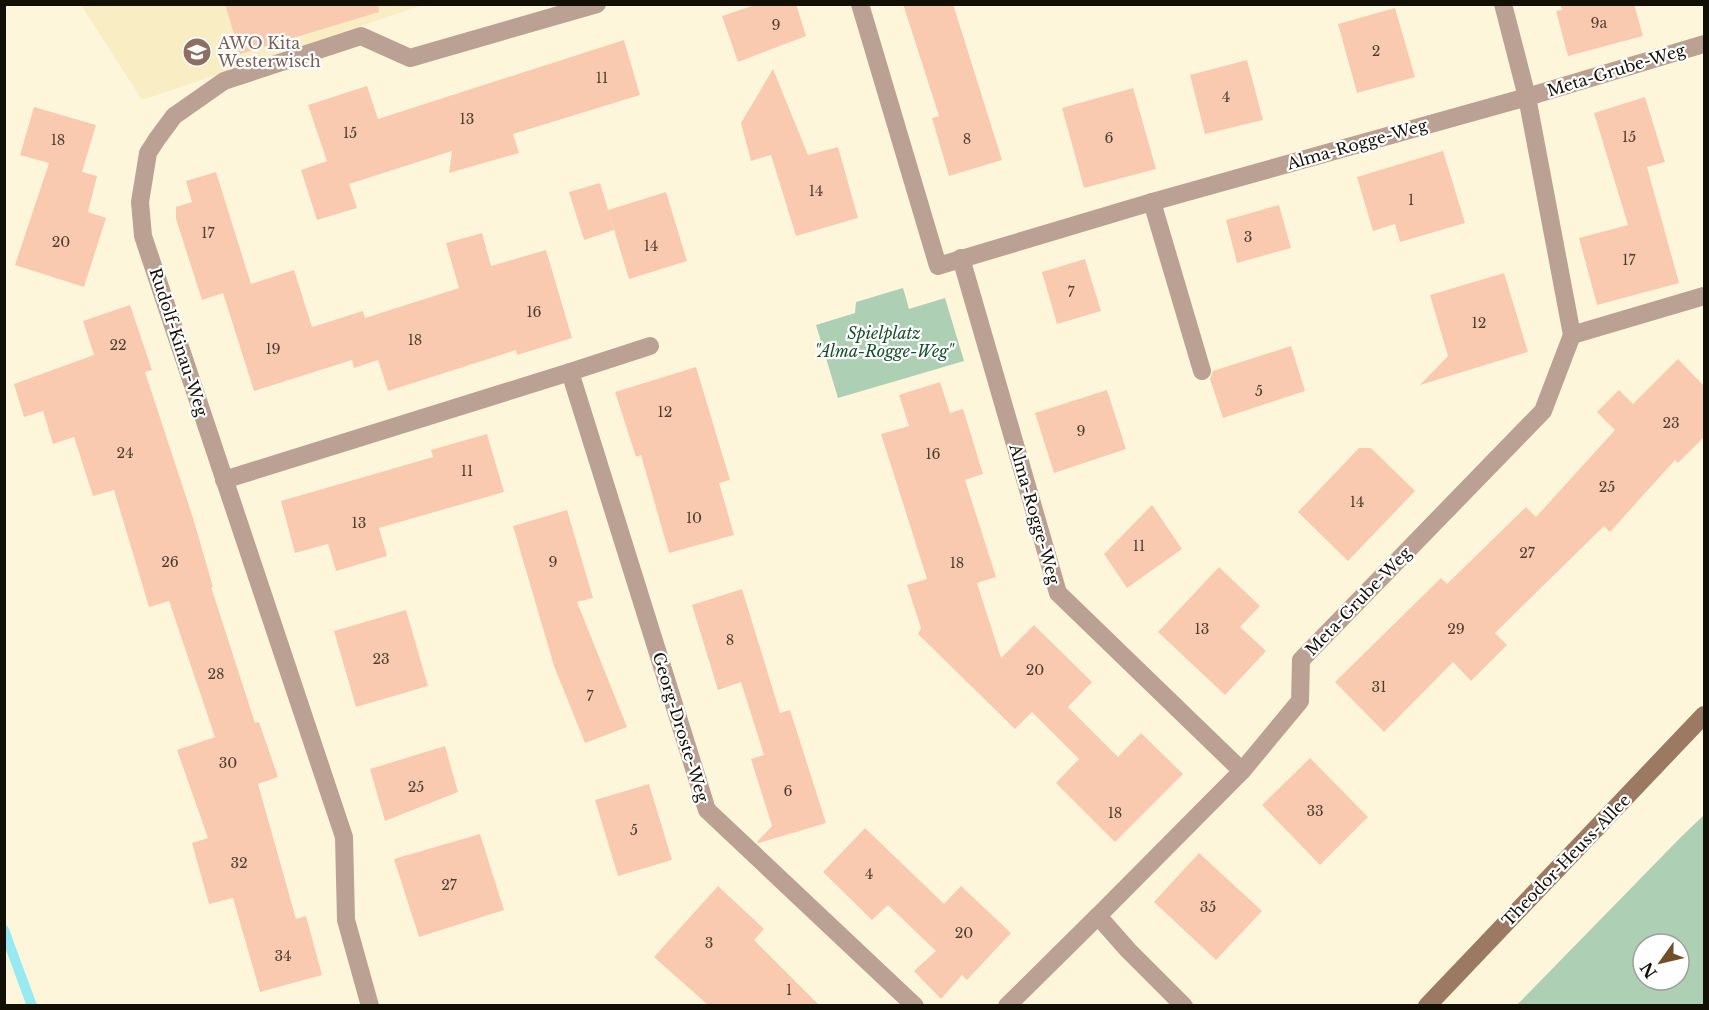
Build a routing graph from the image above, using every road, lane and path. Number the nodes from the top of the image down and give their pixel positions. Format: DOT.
graph roads {
  1 [pos="597,4"];
  2 [pos="860,4"];
  3 [pos="1503,4"];
  4 [pos="1704,44"];
  5 [pos="1527,97"];
  6 [pos="1152,202"];
  7 [pos="961,258"];
  8 [pos="1704,296"];
  9 [pos="1572,335"];
  10 [pos="650,346"];
  11 [pos="1202,371"];
  12 [pos="570,372"];
  13 [pos="224,480"];
  14 [pos="1704,715"];
  15 [pos="1242,771"];
  16 [pos="1098,916"];
  17 [pos="370,1005"];
  18 [pos="915,1005"];
  19 [pos="1007,1005"];
  20 [pos="1184,1005"];
  21 [pos="1426,1005"];
  1 -- 13 [label="street, Rudolf-Kinau-Weg"];
  2 -- 7 [label="street, Alma-Rogge-Weg"];
  3 -- 5 [label="street, Meta-Grube-Weg"];
  4 -- 5 [label="street, Meta-Grube-Weg"];
  5 -- 6 [label="street, Alma-Rogge-Weg"];
  5 -- 9 [label="street, Meta-Grube-Weg"];
  6 -- 7 [label="street, Alma-Rogge-Weg"];
  6 -- 11 [label="street"];
  7 -- 15 [label="street, Alma-Rogge-Weg"];
  8 -- 9 [label="street"];
  9 -- 15 [label="street, Meta-Grube-Weg"];
  10 -- 12 [label="street"];
  12 -- 13 [label="street"];
  12 -- 18 [label="street, Georg-Droste-Weg"];
  13 -- 17 [label="street, Rudolf-Kinau-Weg"];
  14 -- 21 [label="street, Theodor-Heuss-Allee"];
  15 -- 16 [label="street, Meta-Grube-Weg"];
  16 -- 19 [label="street, Meta-Grube-Weg"];
  16 -- 20 [label="street"];
}
